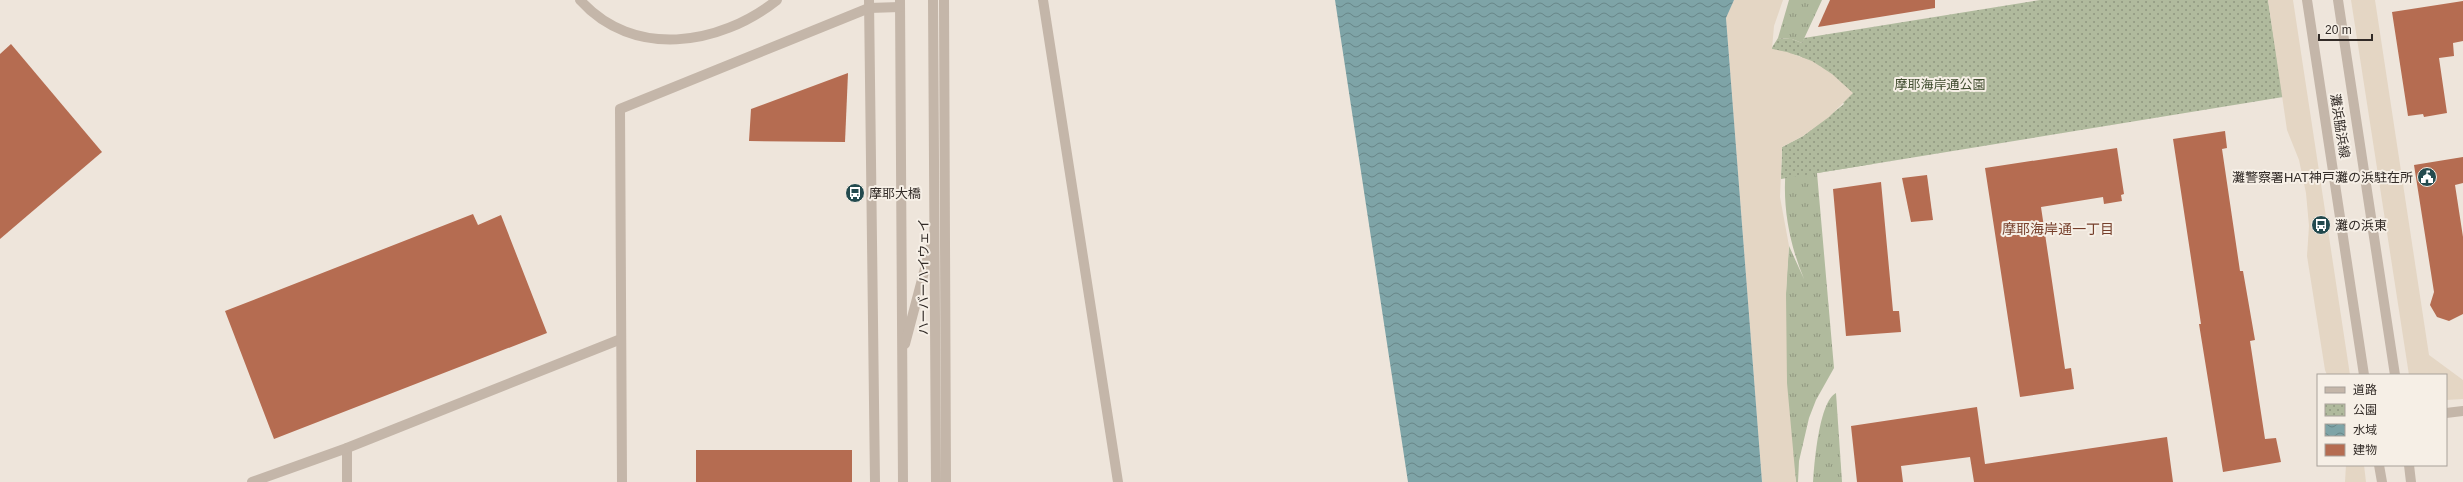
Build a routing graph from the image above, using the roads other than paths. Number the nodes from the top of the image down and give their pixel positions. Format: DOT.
graph roads {
  1 [pos="580,0"];
  2 [pos="777,0"];
  3 [pos="933,0"];
  4 [pos="943,0"];
  5 [pos="1043,0"];
  6 [pos="2306,0"];
  7 [pos="2338,0"];
  8 [pos="900,3"];
  9 [pos="869,4"];
  10 [pos="621,338"];
  11 [pos="902,358"];
  12 [pos="2364,374"];
  13 [pos="2395,374"];
  14 [pos="2463,411"];
  15 [pos="2447,413"];
  16 [pos="347,448"];
  17 [pos="2379,466"];
  18 [pos="2409,466"];
  19 [pos="252,482"];
  20 [pos="347,482"];
  21 [pos="622,482"];
  22 [pos="875,482"];
  23 [pos="902,482"];
  24 [pos="936,482"];
  25 [pos="946,482"];
  26 [pos="1118,482"];
  27 [pos="2382,482"];
  28 [pos="2411,482"];
  1 -- 2 [label="street"];
  3 -- 24 [label="street, ハーバーハイウェイ, bridge"];
  4 -- 11 [label="street"];
  4 -- 25 [label="street, ハーバーハイウェイ"];
  5 -- 26 [label="street"];
  6 -- 12 [label="street, 灘浜脇浜線"];
  7 -- 13 [label="street, 灘浜脇浜線"];
  8 -- 9 [label="street"];
  8 -- 11 [label="street"];
  9 -- 10 [label="street"];
  9 -- 22 [label="street"];
  10 -- 16 [label="street"];
  10 -- 21 [label="street"];
  11 -- 23 [label="street"];
  14 -- 15 [label="street"];
  16 -- 19 [label="street"];
  16 -- 20 [label="street"];
  17 -- 27 [label="street"];
  18 -- 28 [label="street"];
}
